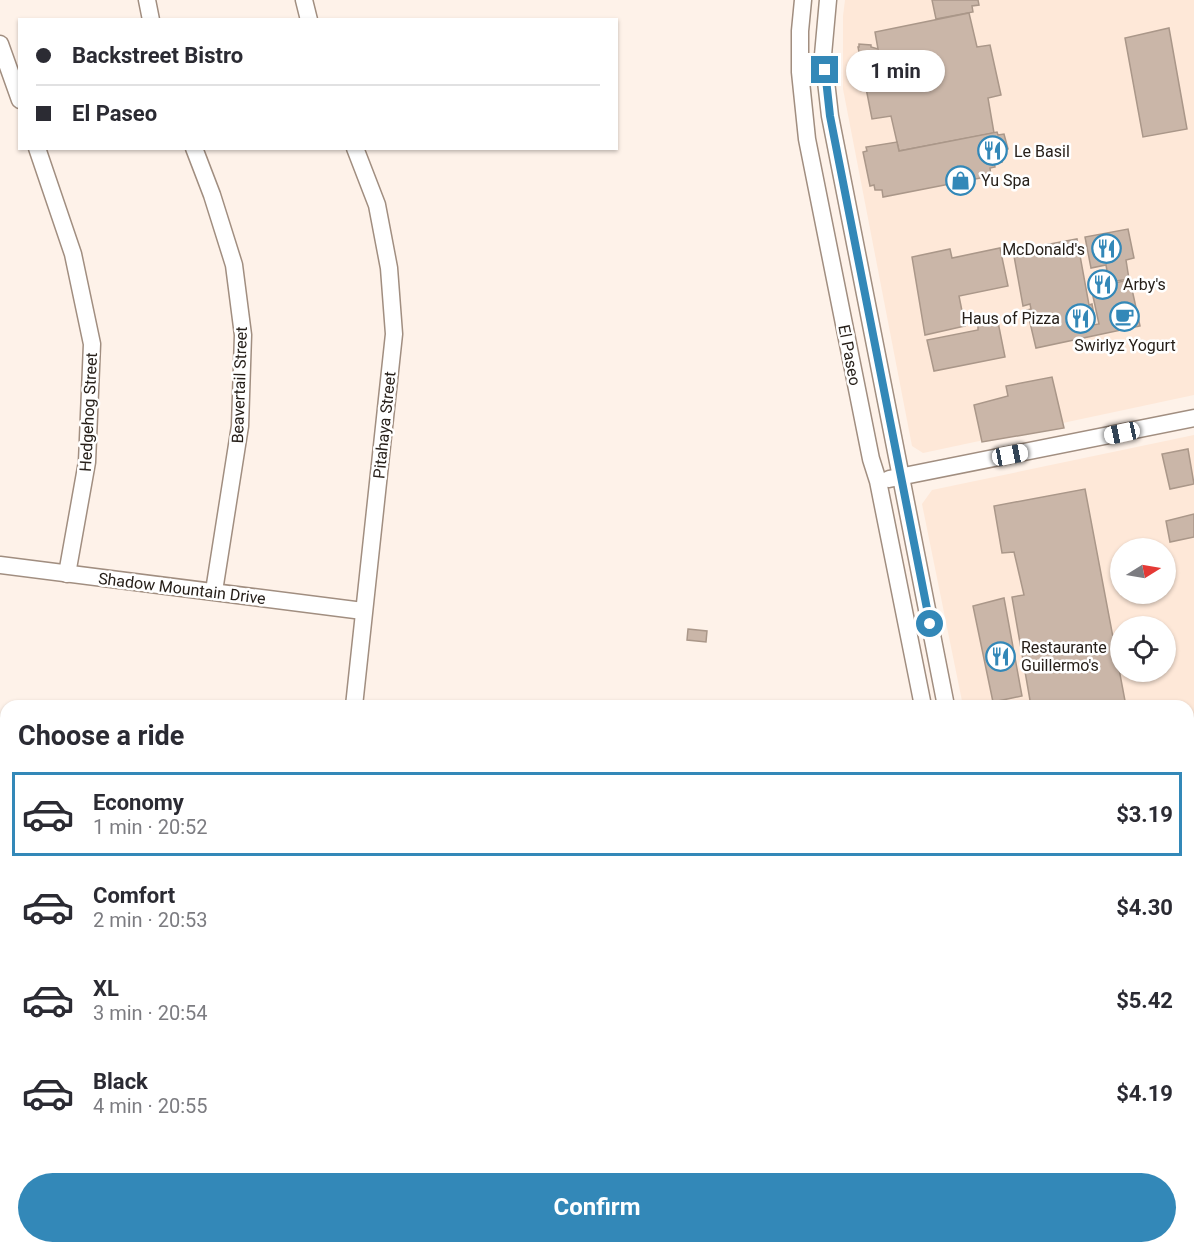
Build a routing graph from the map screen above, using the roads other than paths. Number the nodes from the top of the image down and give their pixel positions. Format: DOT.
graph roads {
  1 [pos="147,0"];
  2 [pos="304,0"];
  3 [pos="804,0"];
  4 [pos="828,0"];
  5 [pos="151,18"];
  6 [pos="308,18"];
  7 [pos="0,44"];
  8 [pos="18,94"];
  9 [pos="37,150"];
  10 [pos="195,150"];
  11 [pos="356,150"];
  12 [pos="1194,418"];
  13 [pos="900,477"];
  14 [pos="878,481"];
  15 [pos="892,551"];
  16 [pos="0,565"];
  17 [pos="67,574"];
  18 [pos="214,591"];
  19 [pos="926,604"];
  20 [pos="363,611"];
  21 [pos="355,700"];
  22 [pos="922,700"];
  23 [pos="945,700"];
  1 -- 5 [label="street"];
  2 -- 6 [label="street"];
  3 -- 14 [label="street, El Paseo"];
  4 -- 13 [label="street, El Paseo"];
  7 -- 8 [label="street"];
  9 -- 17 [label="street, Hedgehog Street"];
  10 -- 18 [label="street, Beavertail Street"];
  11 -- 20 [label="street, Pitahaya Street"];
  12 -- 13 [label="street"];
  13 -- 14 [label="street"];
  13 -- 19 [label="street, El Paseo"];
  14 -- 15 [label="street, El Paseo"];
  15 -- 19 [label="street"];
  15 -- 22 [label="street, El Paseo"];
  16 -- 17 [label="street, Shadow Mountain Drive"];
  17 -- 18 [label="street, Shadow Mountain Drive"];
  18 -- 20 [label="street, Shadow Mountain Drive"];
  19 -- 23 [label="street, El Paseo"];
  20 -- 21 [label="street, Pitahaya Street"];
}
